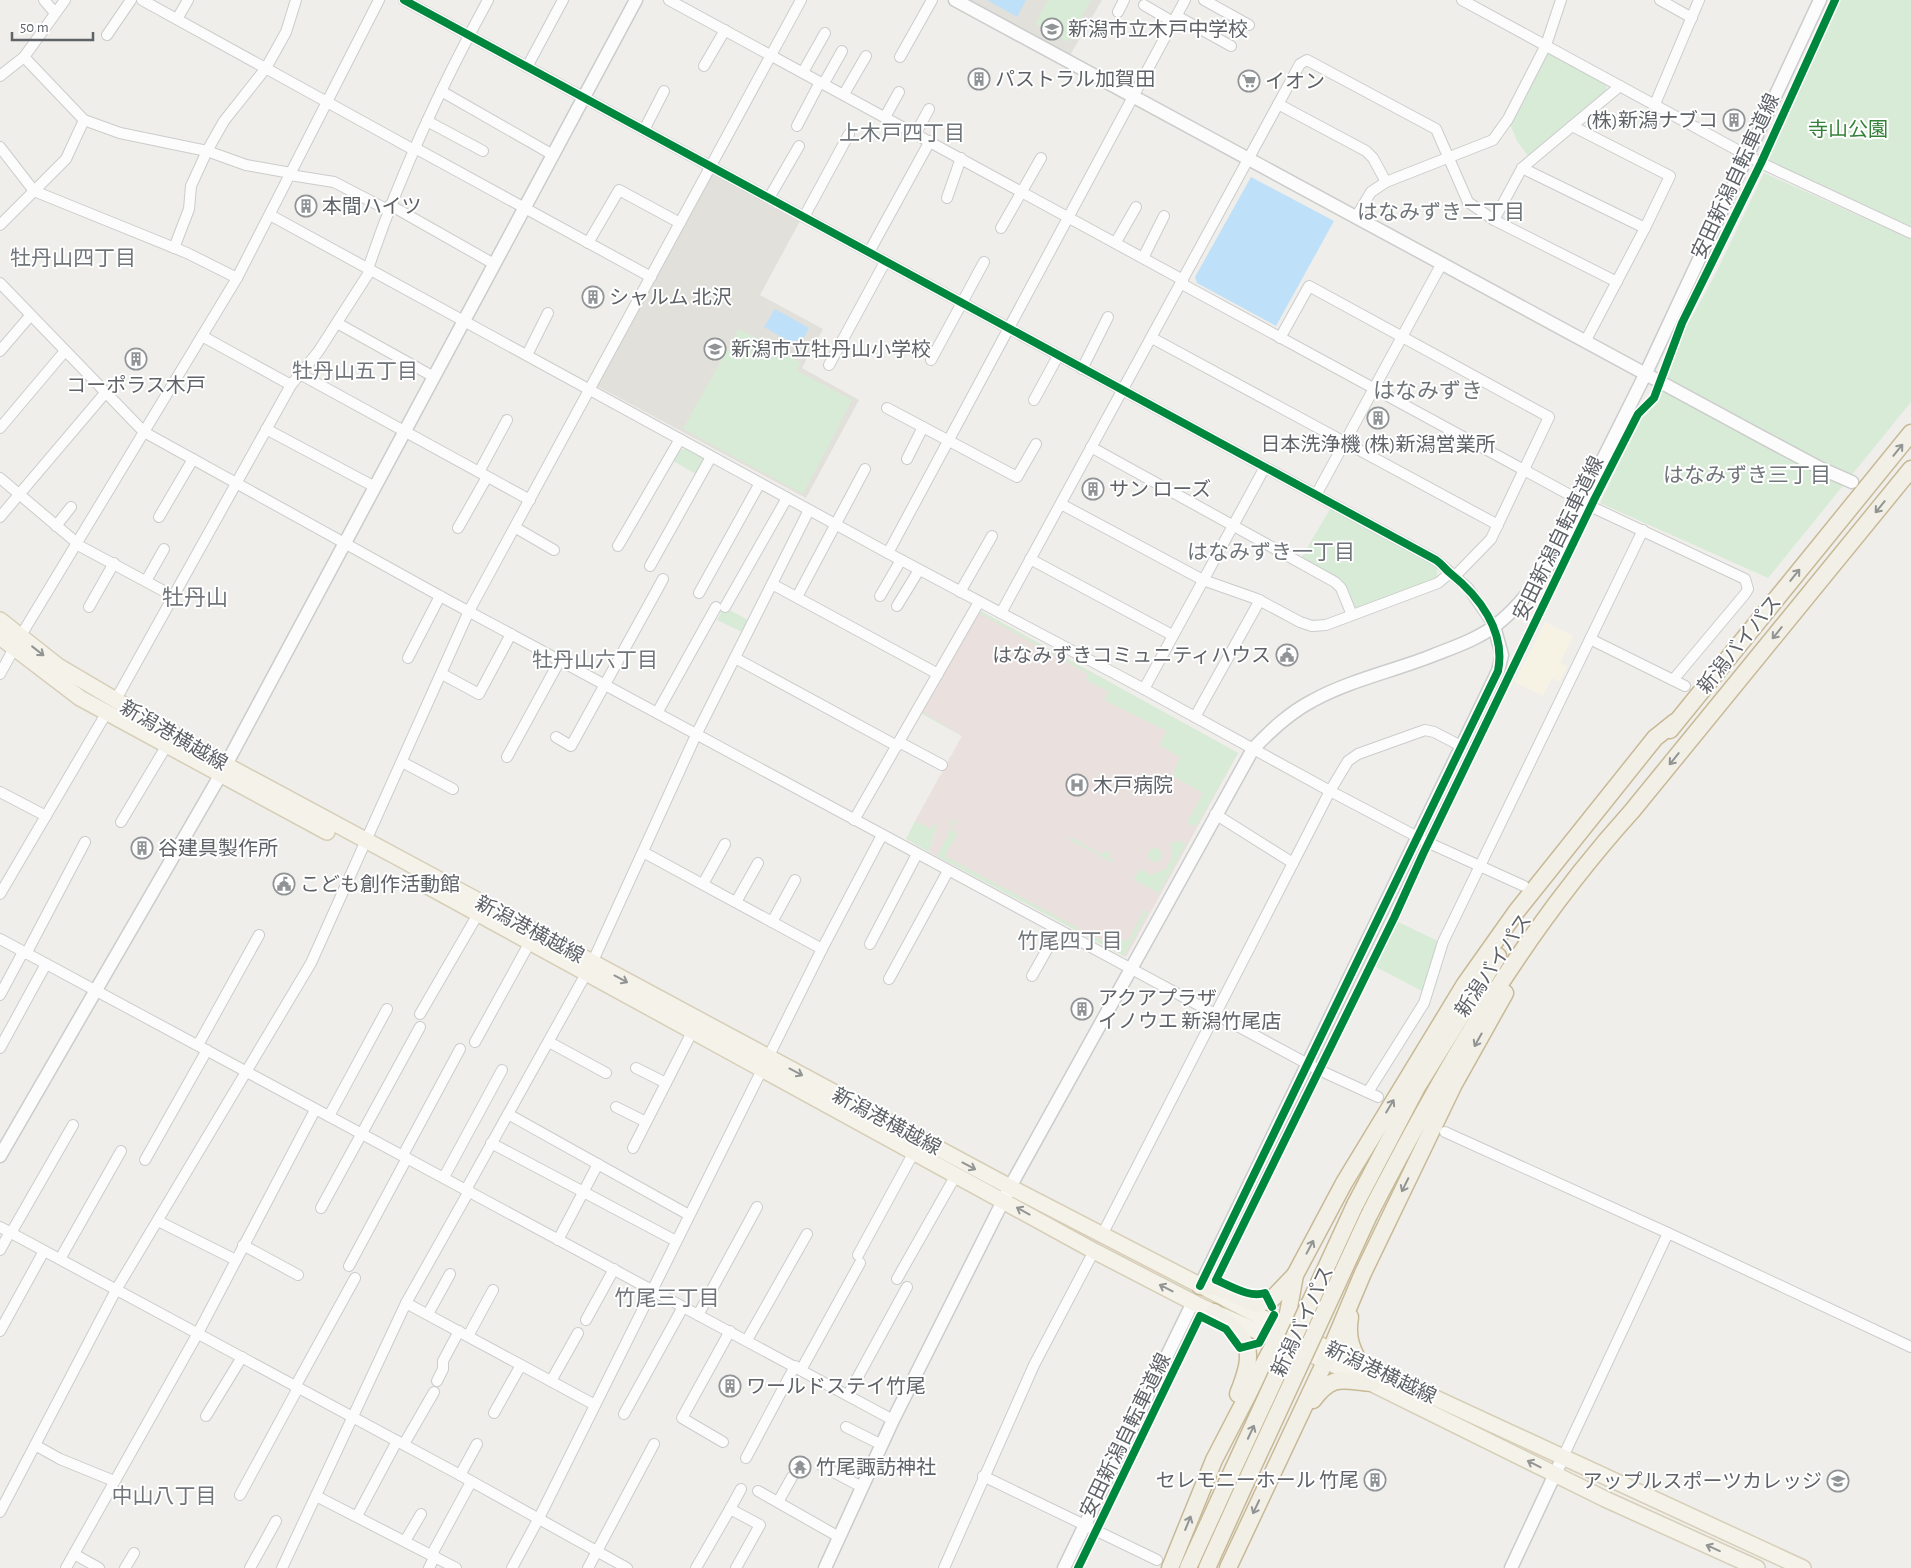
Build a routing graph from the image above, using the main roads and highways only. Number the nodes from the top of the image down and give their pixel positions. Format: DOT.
graph roads {
  1 [pos="1911,433"];
  2 [pos="1911,469"];
  3 [pos="0,620"];
  4 [pos="0,637"];
  5 [pos="17,643"];
  6 [pos="111,707"];
  7 [pos="1675,722"];
  8 [pos="223,770"];
  9 [pos="1632,811"];
  10 [pos="365,846"];
  11 [pos="590,968"];
  12 [pos="765,1063"];
  13 [pos="1006,1194"];
  14 [pos="1363,1273"];
  15 [pos="1295,1275"];
  16 [pos="1200,1286"];
  17 [pos="1353,1300"];
  18 [pos="1214,1312"];
  19 [pos="1280,1333"];
  20 [pos="1312,1347"];
  21 [pos="1328,1355"];
  22 [pos="1359,1362"];
  23 [pos="1373,1383"];
  24 [pos="1302,1409"];
  25 [pos="1290,1435"];
  26 [pos="1214,1460"];
  27 [pos="1164,1564"];
  28 [pos="1188,1568"];
  29 [pos="1207,1568"];
  30 [pos="1228,1568"];
  31 [pos="1757,1568"];
  32 [pos="1803,1568"];
  7 -- 1 [label="highway, 新潟バイパス, one-way"];
  2 -- 9 [label="highway, 新潟バイパス, one-way"];
  3 -- 5 [label="main road, 新潟港横越線"];
  4 -- 5 [label="main road, 新潟港横越線"];
  5 -- 6 [label="main road, 新潟港横越線"];
  6 -- 8 [label="main road, 新潟港横越線"];
  6 -- 8 [label="main road, 新潟港横越線"];
  15 -- 7 [label="highway, one-way"];
  28 -- 7 [label="highway, 新潟バイパス, one-way, bridge"];
  8 -- 10 [label="main road, 新潟港横越線"];
  9 -- 14 [label="highway, one-way"];
  9 -- 29 [label="highway, 新潟バイパス, bridge"];
  10 -- 11 [label="main road, 新潟港横越線"];
  10 -- 11 [label="main road, 新潟港横越線"];
  11 -- 12 [label="main road, 新潟港横越線, one-way"];
  11 -- 12 [label="main road, 新潟港横越線"];
  12 -- 13 [label="main road, 新潟港横越線, one-way"];
  12 -- 13 [label="main road, 新潟港横越線"];
  13 -- 16 [label="main road, 新潟港横越線"];
  18 -- 13 [label="main road, 新潟港横越線, one-way"];
  14 -- 17 [label="highway"];
  14 -- 20 [label="highway"];
  15 -- 16 [label="highway"];
  15 -- 19 [label="highway"];
  16 -- 19 [label="main road, 新潟港横越線"];
  17 -- 21 [label="highway"];
  17 -- 22 [label="highway"];
  18 -- 19 [label="main road, 新潟港横越線"];
  18 -- 26 [label="highway"];
  19 -- 20 [label="main road, 新潟港横越線"];
  19 -- 26 [label="highway"];
  20 -- 21 [label="main road, 新潟港横越線"];
  20 -- 24 [label="highway"];
  21 -- 22 [label="main road, 新潟港横越線"];
  21 -- 23 [label="main road, 新潟港横越線"];
  21 -- 24 [label="highway"];
  22 -- 32 [label="main road, 新潟港横越線"];
  23 -- 25 [label="highway"];
  31 -- 23 [label="main road, 新潟港横越線, one-way"];
  24 -- 25 [label="highway"];
  25 -- 30 [label="highway, one-way"];
  27 -- 26 [label="highway, one-way"];
}
